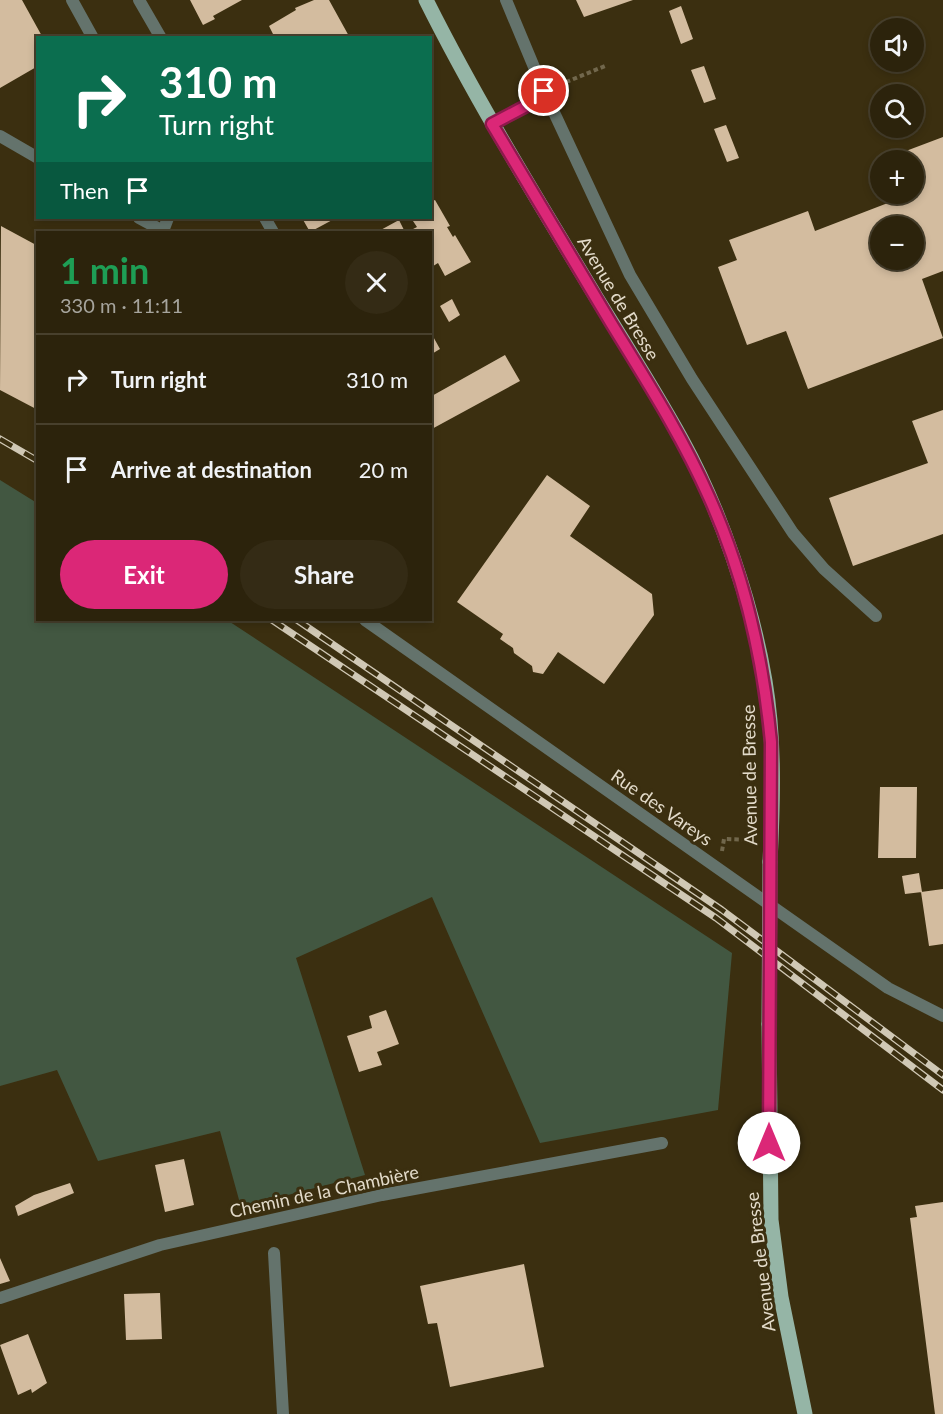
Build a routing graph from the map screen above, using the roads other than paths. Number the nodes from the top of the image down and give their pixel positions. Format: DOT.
graph roads {
  1 [pos="72,0"];
  2 [pos="140,0"];
  3 [pos="426,0"];
  4 [pos="506,0"];
  5 [pos="92,36"];
  6 [pos="160,36"];
  7 [pos="544,91"];
  8 [pos="492,124"];
  9 [pos="0,136"];
  10 [pos="36,157"];
  11 [pos="141,219"];
  12 [pos="162,231"];
  13 [pos="876,616"];
  14 [pos="366,621"];
  15 [pos="943,1016"];
  16 [pos="662,1143"];
  17 [pos="274,1253"];
  18 [pos="0,1298"];
  19 [pos="283,1414"];
  20 [pos="805,1414"];
  1 -- 5 [label="street"];
  2 -- 6 [label="street"];
  3 -- 8 [label="main road, Avenue de Bresse"];
  4 -- 7 [label="street"];
  7 -- 8 [label="street"];
  7 -- 13 [label="street"];
  8 -- 20 [label="main road, Avenue de Bresse, bridge"];
  9 -- 10 [label="street"];
  11 -- 12 [label="street"];
  14 -- 15 [label="street, Rue des Vareys"];
  16 -- 18 [label="street, Chemin de la Chambière"];
  17 -- 19 [label="street"];
}
